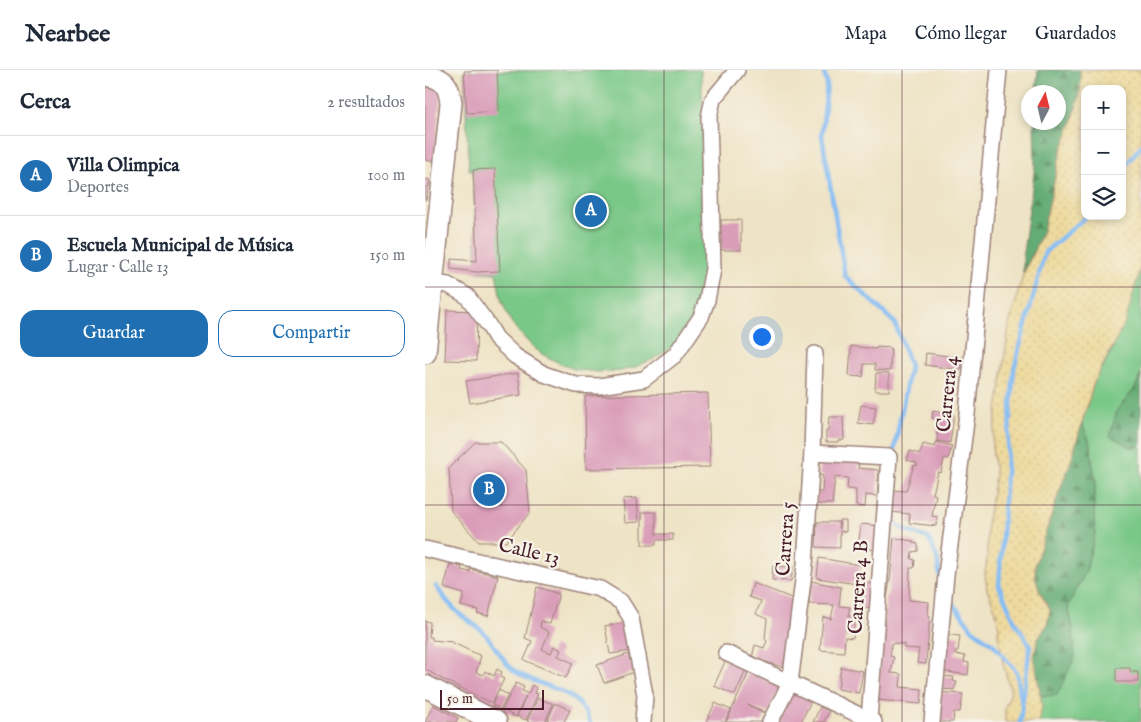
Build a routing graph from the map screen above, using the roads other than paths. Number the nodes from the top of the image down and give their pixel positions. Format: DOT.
graph roads {
  1 [pos="737,70"];
  2 [pos="999,70"];
  3 [pos="425,75"];
  4 [pos="429,283"];
  5 [pos="425,353"];
  6 [pos="815,354"];
  7 [pos="812,453"];
  8 [pos="425,549"];
  9 [pos="726,653"];
  10 [pos="790,683"];
  11 [pos="425,686"];
  12 [pos="872,721"];
  13 [pos="496,722"];
  14 [pos="643,722"];
  15 [pos="770,722"];
  16 [pos="932,722"];
  1 -- 4 [label="street"];
  2 -- 16 [label="street, Carrera 4"];
  3 -- 4 [label="street"];
  4 -- 5 [label="street"];
  6 -- 7 [label="street, Carrera 5"];
  7 -- 10 [label="street, Carrera 5"];
  7 -- 12 [label="street, Carrera 4 B"];
  8 -- 14 [label="street, Calle 13"];
  9 -- 10 [label="street"];
  10 -- 12 [label="street"];
  10 -- 15 [label="street, Carrera 5"];
  11 -- 13 [label="street"];
}
